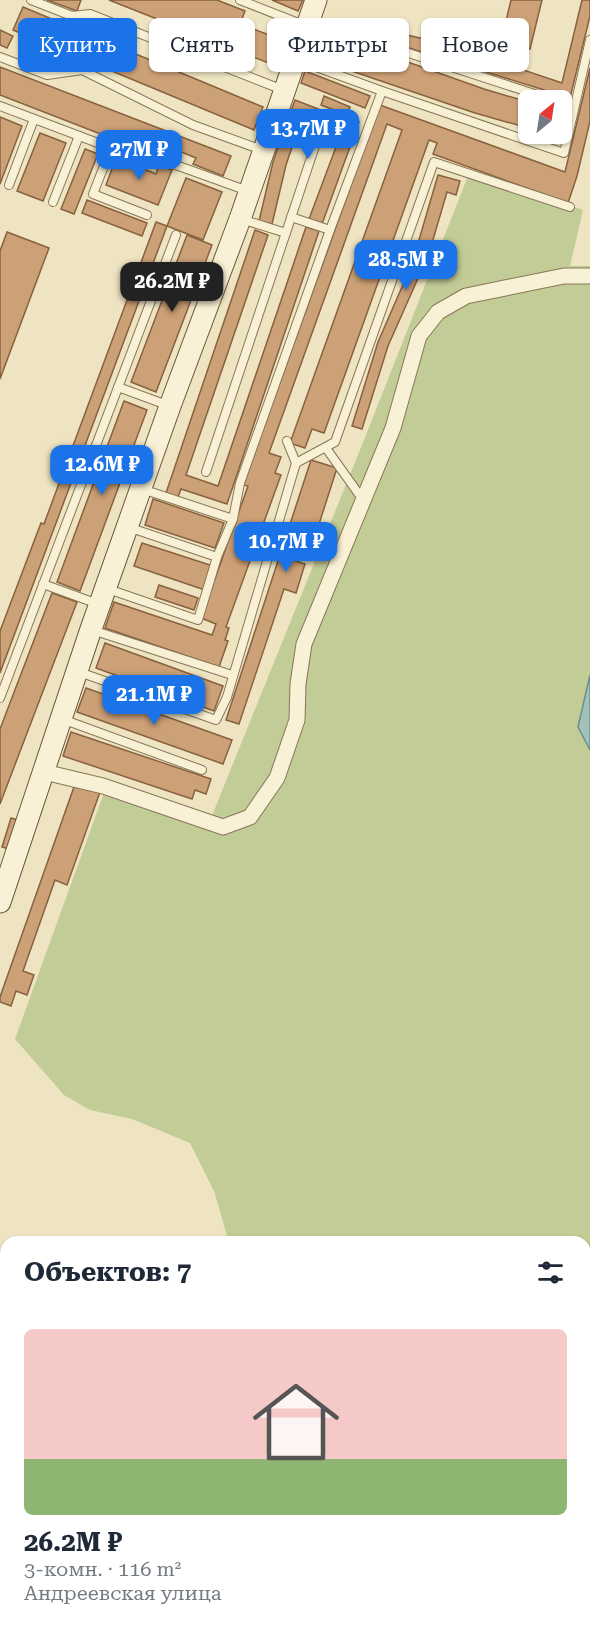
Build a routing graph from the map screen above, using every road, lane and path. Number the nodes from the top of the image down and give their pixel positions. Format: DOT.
graph roads {
  1 [pos="31,0"];
  2 [pos="240,0"];
  3 [pos="316,0"];
  4 [pos="285,18"];
  5 [pos="310,18"];
  6 [pos="590,40"];
  7 [pos="409,53"];
  8 [pos="0,57"];
  9 [pos="291,72"];
  10 [pos="330,72"];
  11 [pos="285,90"];
  12 [pos="522,90"];
  13 [pos="382,92"];
  14 [pos="0,106"];
  15 [pos="574,107"];
  16 [pos="34,119"];
  17 [pos="321,128"];
  18 [pos="79,136"];
  19 [pos="111,148"];
  20 [pos="264,150"];
  21 [pos="9,185"];
  22 [pos="250,191"];
  23 [pos="53,202"];
  24 [pos="570,207"];
  25 [pos="147,214"];
  26 [pos="291,217"];
  27 [pos="240,219"];
  28 [pos="330,230"];
  29 [pos="286,233"];
  30 [pos="176,235"];
  31 [pos="590,276"];
  32 [pos="118,387"];
  33 [pos="170,406"];
  34 [pos="287,441"];
  35 [pos="326,447"];
  36 [pos="296,463"];
  37 [pos="206,472"];
  38 [pos="141,489"];
  39 [pos="363,501"];
  40 [pos="234,519"];
  41 [pos="127,526"];
  42 [pos="218,557"];
  43 [pos="43,584"];
  44 [pos="102,596"];
  45 [pos="91,630"];
  46 [pos="78,671"];
  47 [pos="232,675"];
  48 [pos="0,698"];
  49 [pos="61,719"];
  50 [pos="202,770"];
  51 [pos="44,772"];
  52 [pos="0,902"];
  1 -- 11 [label="lane"];
  2 -- 4 [label="lane"];
  3 -- 5 [label="street"];
  6 -- 15 [label="lane"];
  7 -- 12 [label="lane"];
  8 -- 20 [label="lane"];
  9 -- 11 [label="street"];
  10 -- 13 [label="lane"];
  11 -- 20 [label="street"];
  13 -- 15 [label="lane"];
  13 -- 28 [label="lane"];
  14 -- 16 [label="lane"];
  16 -- 18 [label="lane"];
  16 -- 21 [label="lane"];
  17 -- 26 [label="lane"];
  18 -- 19 [label="lane"];
  18 -- 23 [label="lane"];
  19 -- 22 [label="lane"];
  19 -- 25 [label="lane"];
  20 -- 22 [label="street"];
  22 -- 27 [label="street"];
  24 -- 35 [label="lane"];
  26 -- 28 [label="lane"];
  26 -- 29 [label="lane"];
  27 -- 29 [label="lane"];
  27 -- 33 [label="street"];
  28 -- 40 [label="lane"];
  29 -- 37 [label="lane"];
  30 -- 32 [label="lane"];
  31 -- 39 [label="street"];
  32 -- 33 [label="lane"];
  32 -- 43 [label="lane"];
  33 -- 38 [label="street"];
  34 -- 36 [label="lane"];
  35 -- 36 [label="lane"];
  35 -- 39 [label="lane"];
  36 -- 47 [label="lane"];
  38 -- 40 [label="lane"];
  38 -- 41 [label="street"];
  39 -- 51 [label="street"];
  40 -- 42 [label="lane"];
  41 -- 42 [label="lane"];
  41 -- 44 [label="street"];
  42 -- 44 [label="lane"];
  43 -- 44 [label="lane"];
  43 -- 48 [label="lane"];
  44 -- 45 [label="street"];
  45 -- 46 [label="street"];
  45 -- 47 [label="lane"];
  46 -- 47 [label="lane"];
  46 -- 49 [label="street"];
  49 -- 50 [label="lane"];
  49 -- 51 [label="street"];
  51 -- 52 [label="street"];
}
